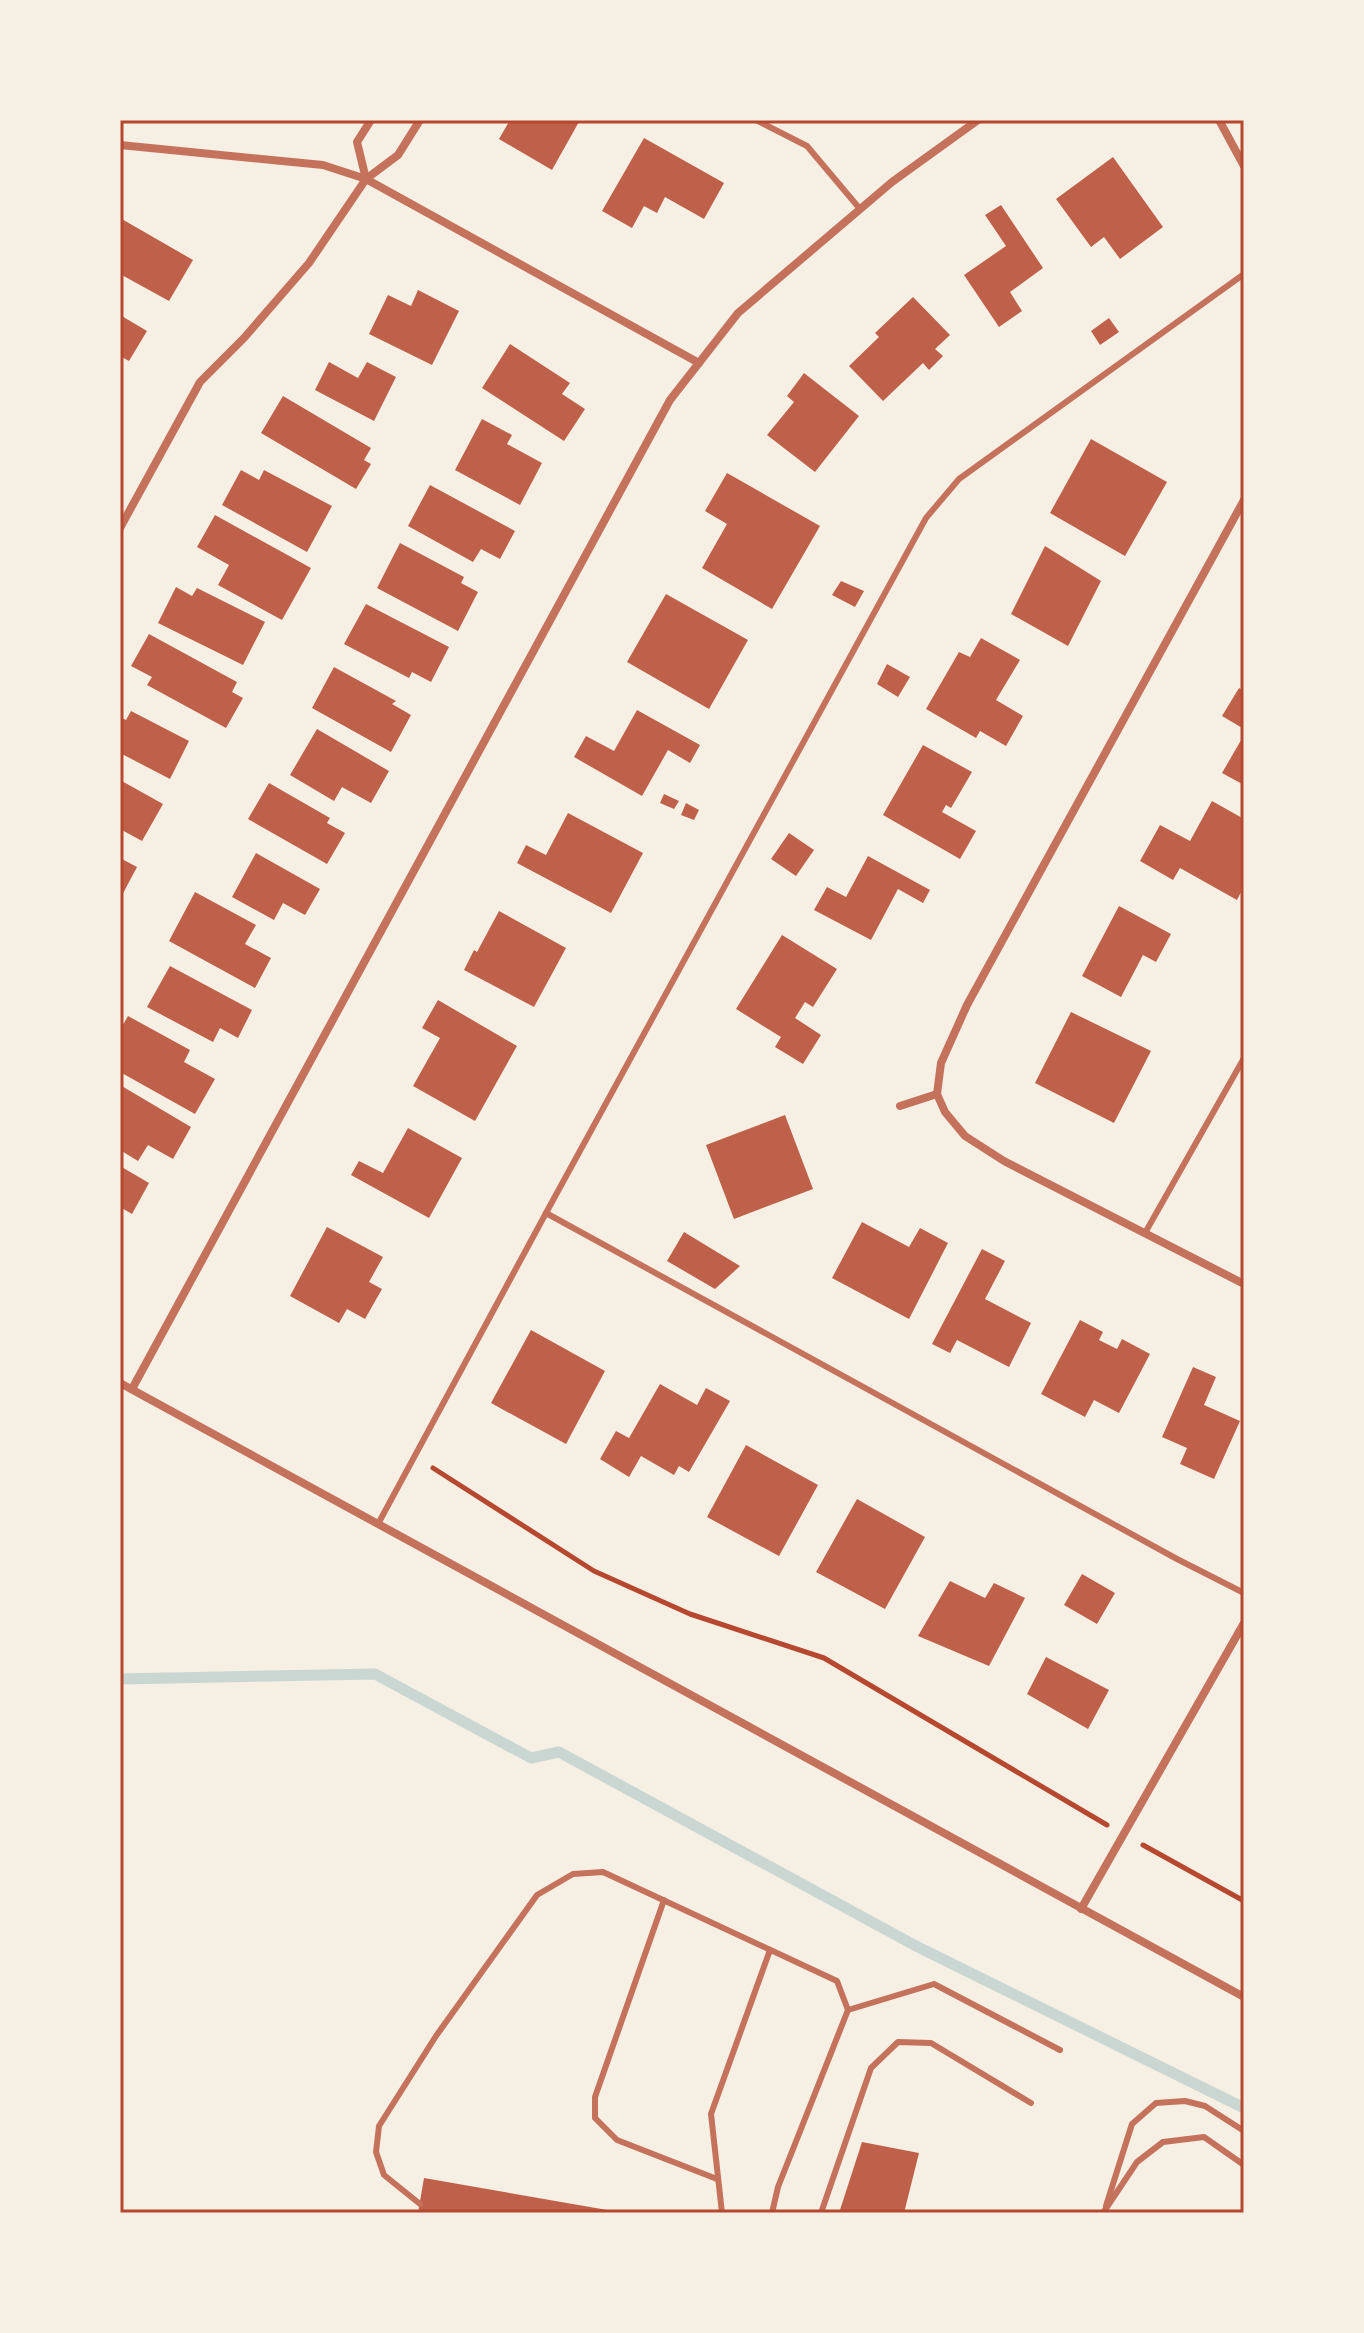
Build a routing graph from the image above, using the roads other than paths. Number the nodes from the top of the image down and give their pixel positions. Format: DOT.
graph roads {
  1 [pos="371,120"];
  2 [pos="420,120"];
  3 [pos="756,120"];
  4 [pos="978,120"];
  5 [pos="1219,120"];
  6 [pos="120,145"];
  7 [pos="1244,166"];
  8 [pos="366,179"];
  9 [pos="860,209"];
  10 [pos="1244,274"];
  11 [pos="699,363"];
  12 [pos="1244,500"];
  13 [pos="120,528"];
  14 [pos="1244,1058"];
  15 [pos="937,1094"];
  16 [pos="900,1106"];
  17 [pos="546,1213"];
  18 [pos="1145,1233"];
  19 [pos="1244,1284"];
  20 [pos="120,1383"];
  21 [pos="132,1389"];
  22 [pos="378,1524"];
  23 [pos="1244,1593"];
  24 [pos="1244,1623"];
  25 [pos="664,1900"];
  26 [pos="1081,1909"];
  27 [pos="770,1950"];
  28 [pos="1244,1997"];
  29 [pos="848,2010"];
  30 [pos="1060,2050"];
  31 [pos="1031,2103"];
  32 [pos="1244,2131"];
  33 [pos="1244,2165"];
  34 [pos="717,2179"];
  35 [pos="420,2204"];
  36 [pos="1104,2209"];
  37 [pos="722,2213"];
  38 [pos="772,2213"];
  39 [pos="821,2213"];
  1 -- 8 [label="street"];
  2 -- 8 [label="street"];
  3 -- 9 [label="lane"];
  4 -- 9 [label="street"];
  5 -- 7 [label="street"];
  6 -- 8 [label="street"];
  8 -- 11 [label="street"];
  8 -- 13 [label="street"];
  9 -- 11 [label="street"];
  10 -- 17 [label="lane"];
  11 -- 21 [label="street"];
  12 -- 15 [label="street"];
  14 -- 18 [label="lane"];
  15 -- 16 [label="street"];
  15 -- 18 [label="street"];
  17 -- 22 [label="lane"];
  17 -- 23 [label="lane"];
  18 -- 19 [label="street"];
  20 -- 21 [label="street"];
  21 -- 22 [label="street"];
  22 -- 26 [label="street"];
  24 -- 26 [label="street"];
  25 -- 27 [label="lane"];
  25 -- 34 [label="lane"];
  25 -- 35 [label="lane"];
  26 -- 28 [label="street"];
  27 -- 29 [label="lane"];
  27 -- 34 [label="lane"];
  29 -- 30 [label="lane"];
  29 -- 38 [label="lane"];
  31 -- 39 [label="lane"];
  32 -- 36 [label="lane"];
  33 -- 36 [label="lane"];
  34 -- 37 [label="lane"];
}
